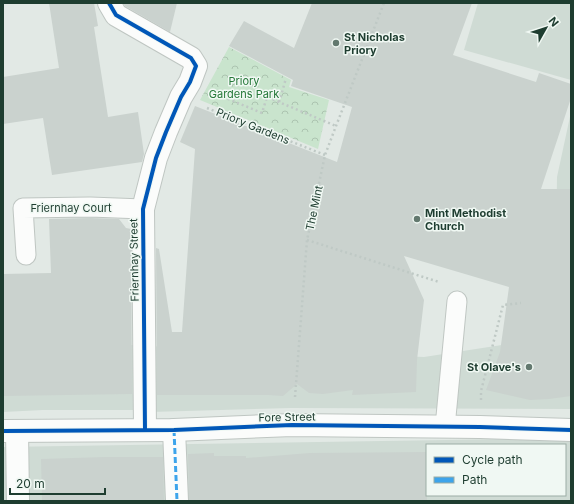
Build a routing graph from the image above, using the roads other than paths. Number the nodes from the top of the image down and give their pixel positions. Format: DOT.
graph roads {
  1 [pos="109,3"];
  2 [pos="143,209"];
  3 [pos="26,255"];
  4 [pos="457,301"];
  5 [pos="444,427"];
  6 [pos="145,430"];
  7 [pos="174,430"];
  8 [pos="571,430"];
  9 [pos="10,431"];
  10 [pos="18,501"];
  11 [pos="177,501"];
  1 -- 2 [label="street, Friernhay Street"];
  2 -- 3 [label="lane, Friernhay Court"];
  2 -- 6 [label="street, Friernhay Street"];
  4 -- 5 [label="lane"];
  5 -- 7 [label="street, Fore Street"];
  5 -- 8 [label="street, Fore Street"];
  6 -- 7 [label="street, Fore Street"];
  6 -- 9 [label="street, Fore Street"];
  7 -- 11 [label="street"];
  9 -- 10 [label="street"];
}
